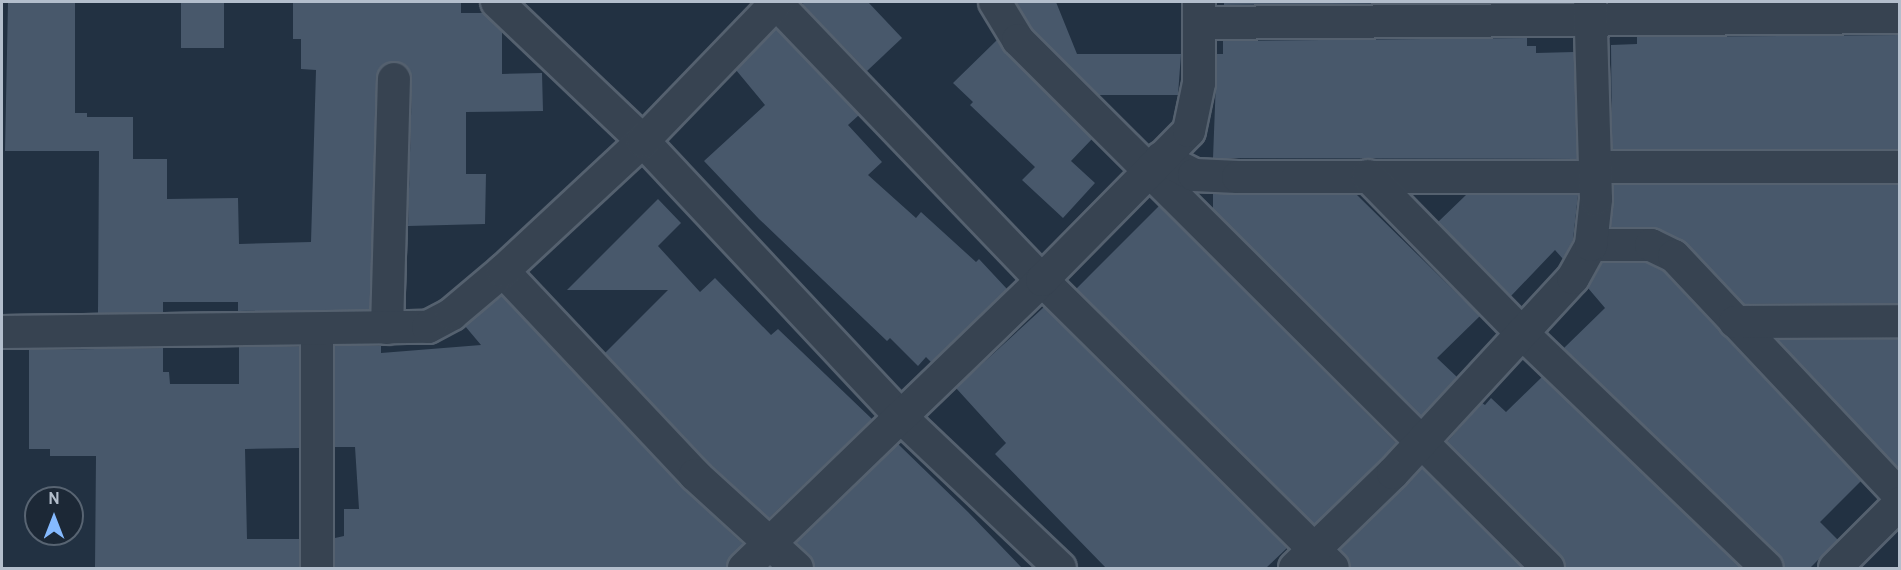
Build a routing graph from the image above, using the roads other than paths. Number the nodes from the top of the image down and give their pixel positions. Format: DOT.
graph roads {
  1 [pos="497,2"];
  2 [pos="776,2"];
  3 [pos="995,2"];
  4 [pos="1591,10"];
  5 [pos="1199,12"];
  6 [pos="1899,17"];
  7 [pos="394,79"];
  8 [pos="643,141"];
  9 [pos="1156,163"];
  10 [pos="1899,167"];
  11 [pos="1595,172"];
  12 [pos="1368,176"];
  13 [pos="1592,245"];
  14 [pos="503,271"];
  15 [pos="1042,280"];
  16 [pos="1899,321"];
  17 [pos="1735,322"];
  18 [pos="387,328"];
  19 [pos="317,329"];
  20 [pos="2,332"];
  21 [pos="1522,333"];
  22 [pos="902,417"];
  23 [pos="1420,444"];
  24 [pos="1899,496"];
  25 [pos="1899,503"];
  26 [pos="771,544"];
  27 [pos="1314,562"];
  28 [pos="317,568"];
  29 [pos="744,568"];
  30 [pos="797,568"];
  31 [pos="1060,568"];
  32 [pos="1548,568"];
  33 [pos="1767,568"];
  34 [pos="1835,568"];
  1 -- 8 [label="street"];
  2 -- 8 [label="street"];
  2 -- 15 [label="street"];
  3 -- 9 [label="street"];
  4 -- 5 [label="street"];
  4 -- 6 [label="street"];
  4 -- 11 [label="street"];
  5 -- 9 [label="street"];
  7 -- 18 [label="street"];
  8 -- 14 [label="street"];
  8 -- 22 [label="street"];
  9 -- 12 [label="street"];
  9 -- 15 [label="street"];
  9 -- 23 [label="street"];
  10 -- 11 [label="street"];
  11 -- 12 [label="street"];
  11 -- 13 [label="street"];
  12 -- 21 [label="street"];
  13 -- 17 [label="street"];
  13 -- 21 [label="street"];
  14 -- 18 [label="street"];
  14 -- 26 [label="street"];
  15 -- 22 [label="street"];
  15 -- 27 [label="street"];
  16 -- 17 [label="street"];
  17 -- 24 [label="street"];
  18 -- 19 [label="street"];
  19 -- 20 [label="street"];
  19 -- 28 [label="street"];
  21 -- 23 [label="street"];
  21 -- 33 [label="street"];
  22 -- 26 [label="street"];
  22 -- 31 [label="street"];
  23 -- 27 [label="street"];
  23 -- 32 [label="street"];
  25 -- 34 [label="street"];
  26 -- 29 [label="street"];
  26 -- 30 [label="street"];
}
